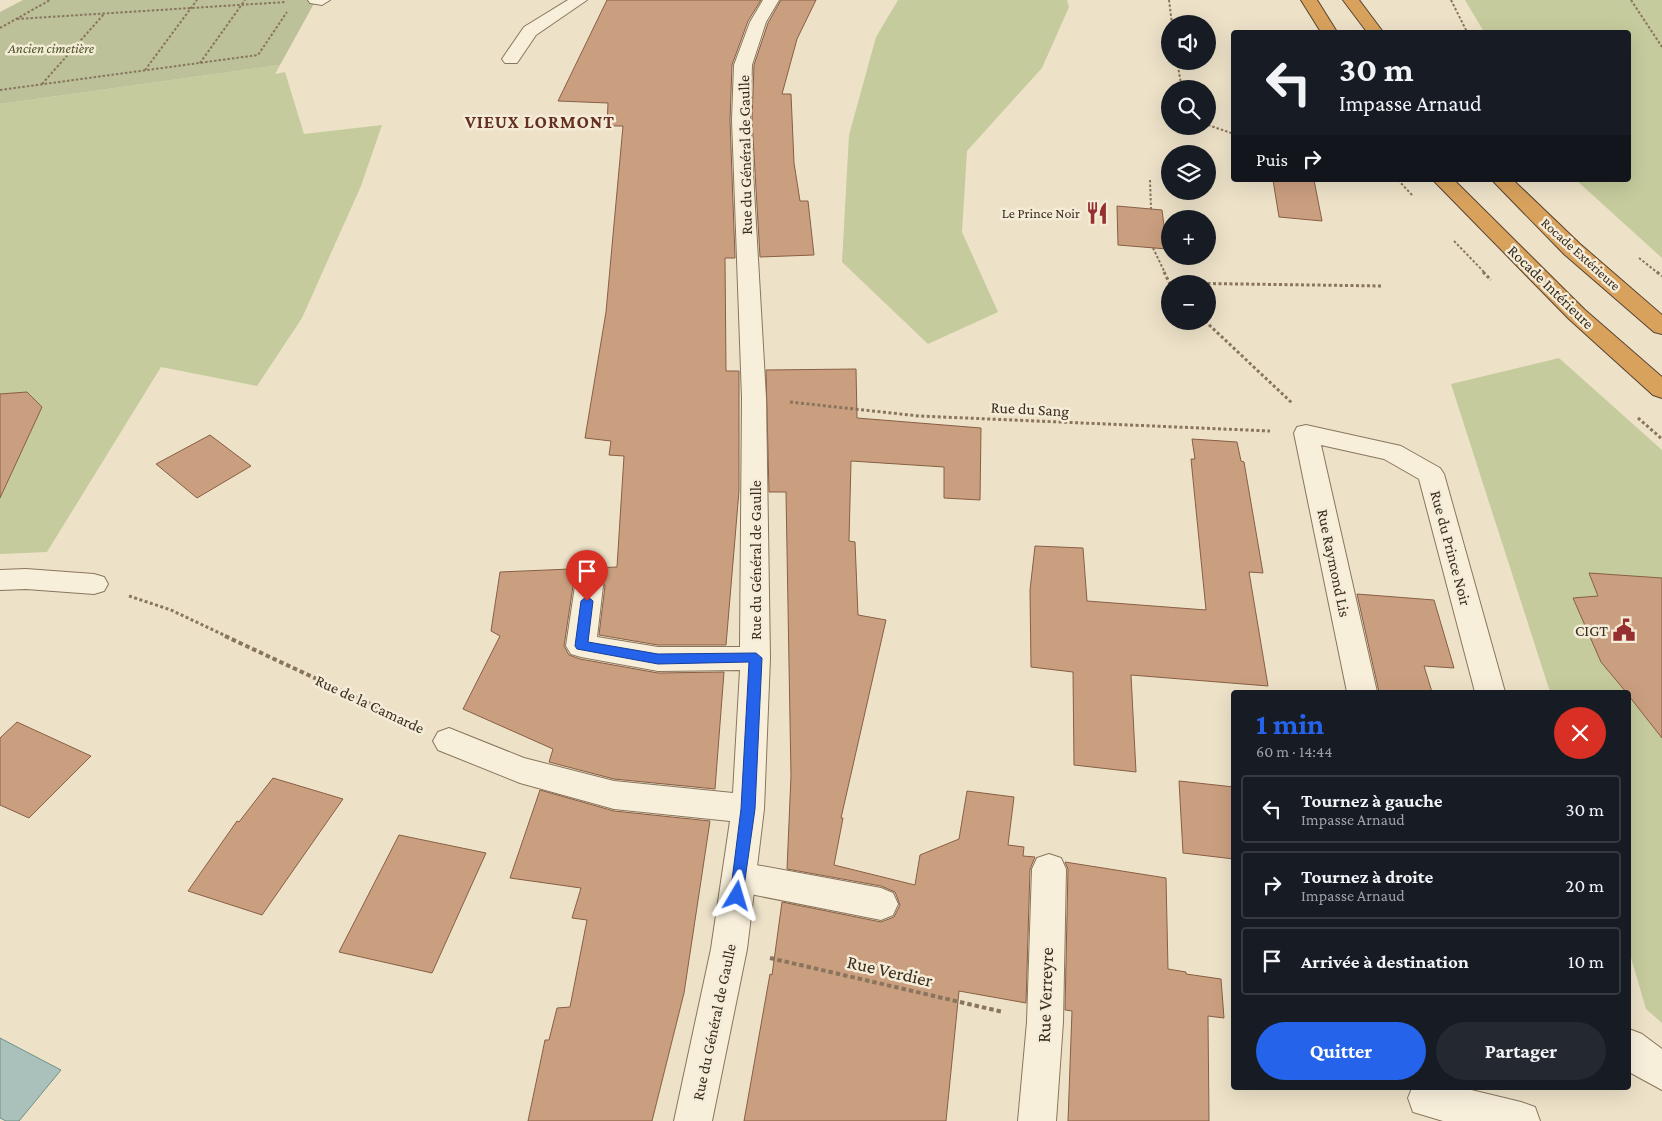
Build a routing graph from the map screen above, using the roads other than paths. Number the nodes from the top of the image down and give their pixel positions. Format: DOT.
graph roads {
  1 [pos="316,0"];
  2 [pos="322,0"];
  3 [pos="580,0"];
  4 [pos="771,0"];
  5 [pos="1309,0"];
  6 [pos="1351,0"];
  7 [pos="1328,30"];
  8 [pos="1374,30"];
  9 [pos="510,59"];
  10 [pos="1445,182"];
  11 [pos="1504,182"];
  12 [pos="1662,327"];
  13 [pos="1662,390"];
  14 [pos="1306,433"];
  15 [pos="0,580"];
  16 [pos="94,584"];
  17 [pos="589,586"];
  18 [pos="756,658"];
  19 [pos="1362,690"];
  20 [pos="1489,690"];
  21 [pos="450,741"];
  22 [pos="748,809"];
  23 [pos="1049,869"];
  24 [pos="740,877"];
  25 [pos="881,904"];
  26 [pos="1631,1050"];
  27 [pos="1662,1071"];
  28 [pos="1428,1102"];
  29 [pos="693,1121"];
  30 [pos="1037,1121"];
  31 [pos="1521,1121"];
  1 -- 2 [label="street"];
  3 -- 9 [label="street"];
  4 -- 18 [label="street, Rue du Général de Gaulle"];
  5 -- 7 [label="highway"];
  6 -- 8 [label="highway"];
  10 -- 13 [label="highway, Rocade Intérieure"];
  11 -- 12 [label="highway, Rocade Extérieure"];
  14 -- 19 [label="street, Rue Raymond Lis"];
  14 -- 20 [label="street, Rue du Prince Noir"];
  15 -- 16 [label="street"];
  17 -- 18 [label="street"];
  18 -- 22 [label="street, Rue du Général de Gaulle"];
  21 -- 22 [label="street"];
  22 -- 24 [label="street, Rue du Général de Gaulle"];
  23 -- 30 [label="street, Rue Verreyre"];
  24 -- 25 [label="street"];
  24 -- 29 [label="street, Rue du Général de Gaulle"];
  26 -- 27 [label="street"];
  28 -- 31 [label="street"];
}
